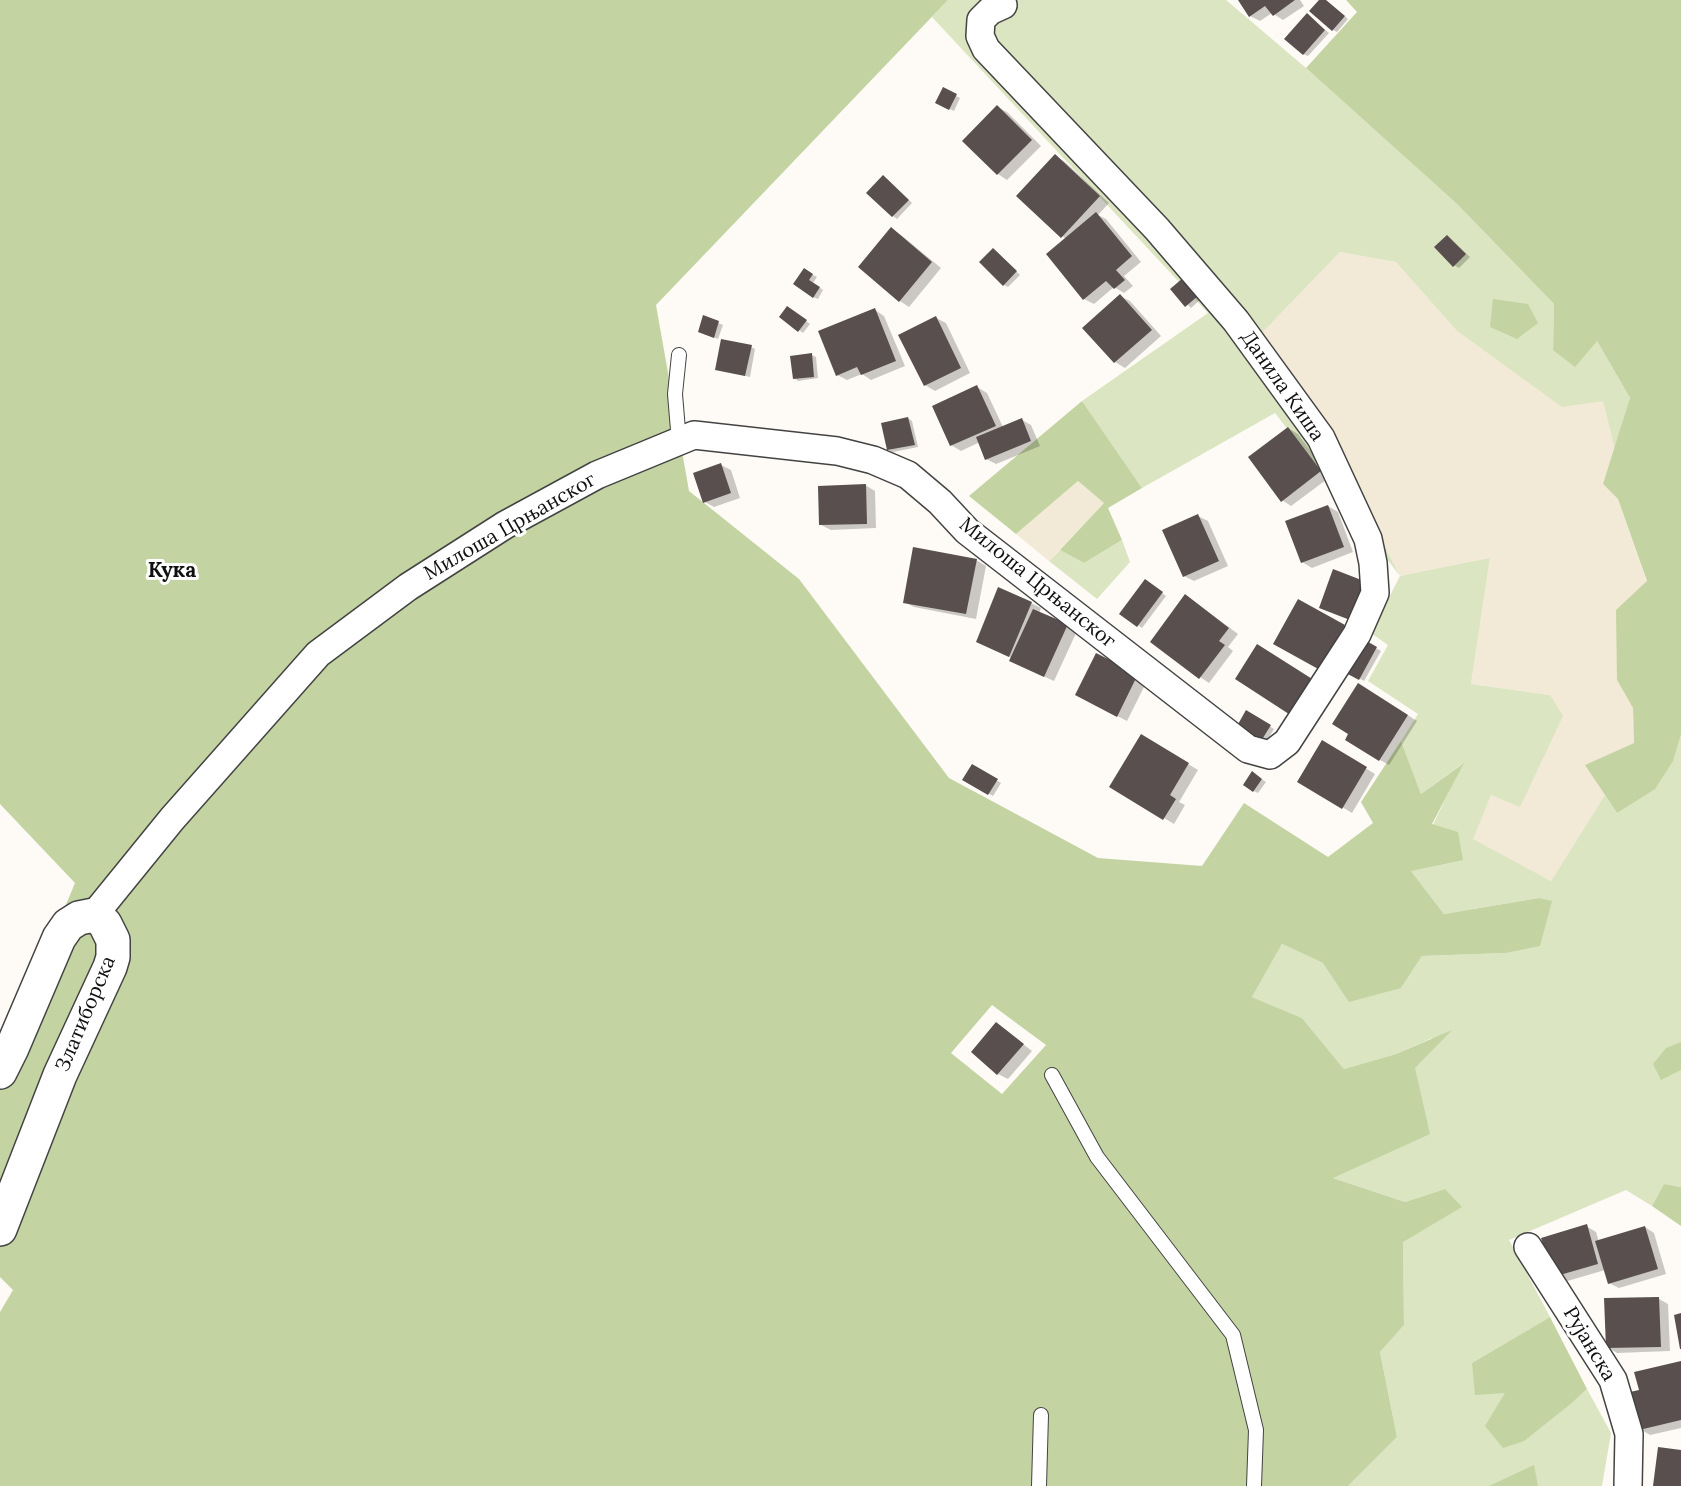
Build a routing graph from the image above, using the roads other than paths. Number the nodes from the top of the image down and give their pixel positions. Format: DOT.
graph roads {
  1 [pos="1003,5"];
  2 [pos="679,355"];
  3 [pos="679,442"];
  4 [pos="1248,749"];
  5 [pos="94,915"];
  6 [pos="0,1072"];
  7 [pos="1052,1075"];
  8 [pos="0,1229"];
  9 [pos="1528,1247"];
  10 [pos="1041,1415"];
  11 [pos="1039,1486"];
  12 [pos="1254,1486"];
  13 [pos="1628,1486"];
  1 -- 4 [label="street, Данила Киша"];
  2 -- 3 [label="lane"];
  3 -- 4 [label="street, Милоша Црњанског"];
  3 -- 5 [label="street, Милоша Црњанског"];
  5 -- 6 [label="street"];
  5 -- 8 [label="street, Златиборска"];
  7 -- 12 [label="lane"];
  9 -- 13 [label="street, Рујанска"];
  10 -- 11 [label="lane"];
}
